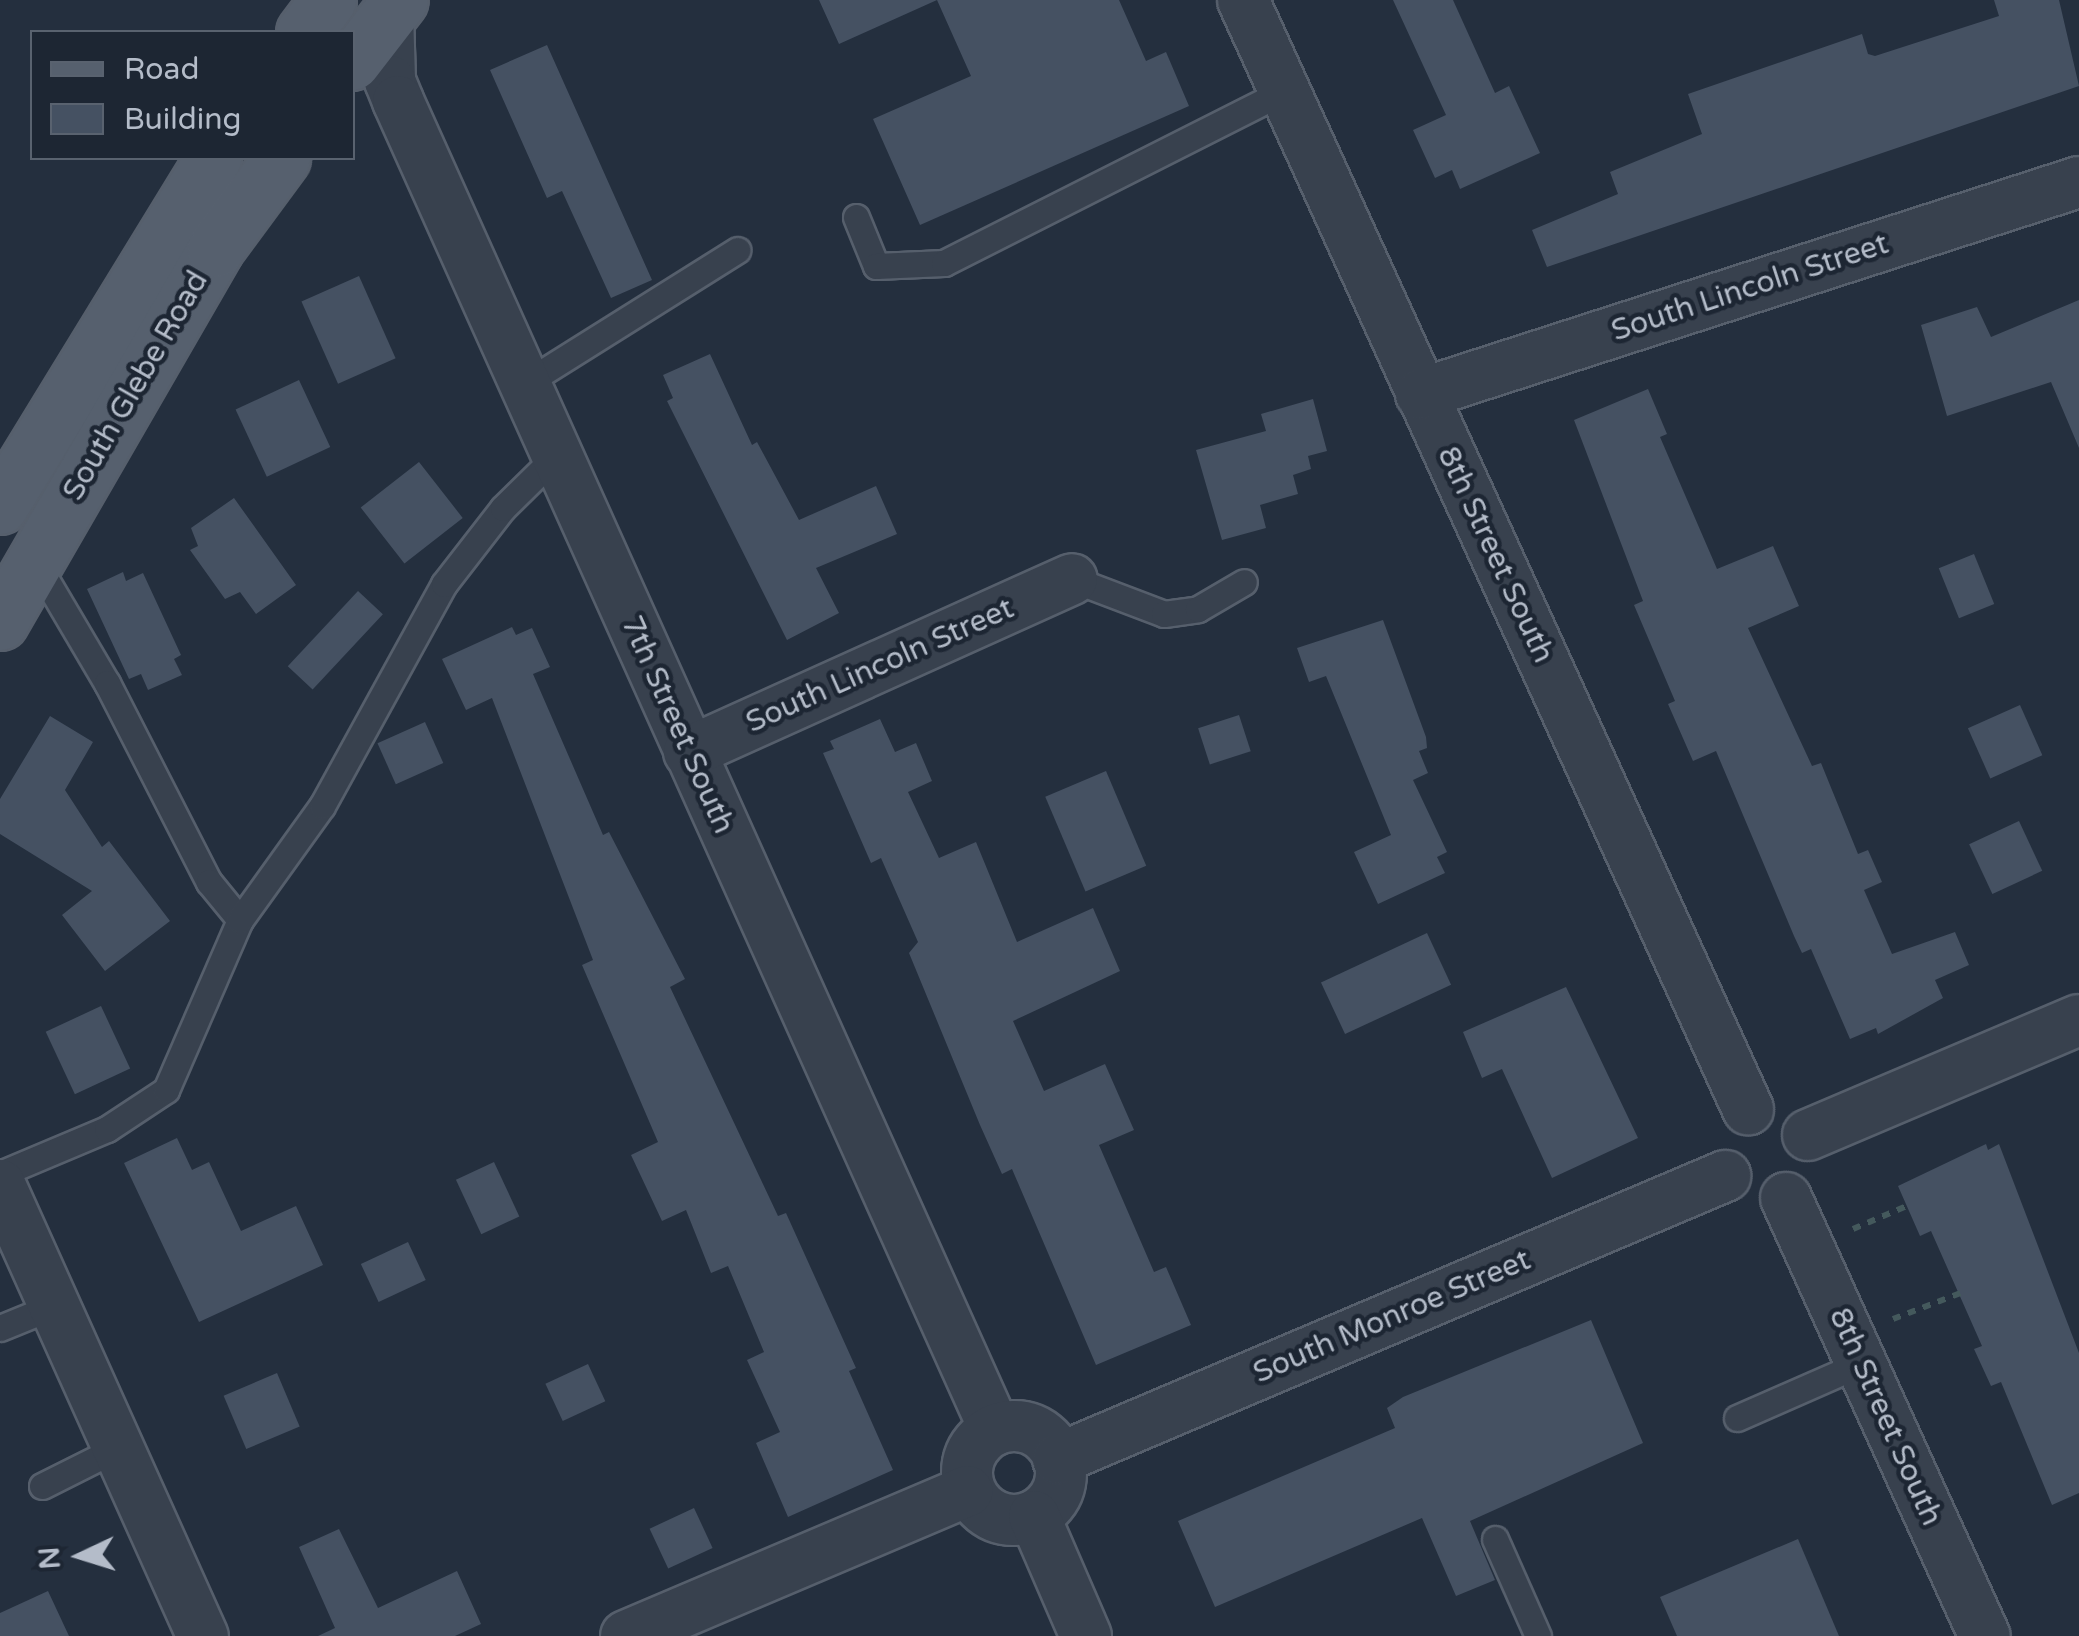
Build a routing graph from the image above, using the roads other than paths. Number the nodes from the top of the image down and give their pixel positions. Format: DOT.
graph roads {
  1 [pos="328,0"];
  2 [pos="1243,0"];
  3 [pos="394,6"];
  4 [pos="306,30"];
  5 [pos="355,58"];
  6 [pos="1284,91"];
  7 [pos="212,160"];
  8 [pos="281,160"];
  9 [pos="2079,182"];
  10 [pos="856,217"];
  11 [pos="738,250"];
  12 [pos="524,384"];
  13 [pos="1421,394"];
  14 [pos="556,456"];
  15 [pos="0,506"];
  16 [pos="35,561"];
  17 [pos="1072,579"];
  18 [pos="1244,582"];
  19 [pos="0,622"];
  20 [pos="689,752"];
  21 [pos="240,920"];
  22 [pos="2079,1020"];
  23 [pos="1748,1109"];
  24 [pos="1808,1135"];
  25 [pos="0,1174"];
  26 [pos="1725,1176"];
  27 [pos="0,1185"];
  28 [pos="1786,1198"];
  29 [pos="54,1306"];
  30 [pos="0,1328"];
  31 [pos="1854,1350"];
  32 [pos="1737,1418"];
  33 [pos="995,1430"];
  34 [pos="118,1448"];
  35 [pos="1058,1459"];
  36 [pos="42,1486"];
  37 [pos="968,1491"];
  38 [pos="1034,1516"];
  39 [pos="1495,1539"];
  40 [pos="636,1634"];
  41 [pos="202,1636"];
  42 [pos="1086,1636"];
  43 [pos="1538,1636"];
  44 [pos="1984,1636"];
  1 -- 4 [label="main road"];
  2 -- 6 [label="street, 8th Street South"];
  3 -- 5 [label="main road"];
  3 -- 12 [label="street, 7th Street South"];
  6 -- 10 [label="lane"];
  6 -- 13 [label="street, 8th Street South"];
  7 -- 15 [label="main road, South Glebe Road"];
  8 -- 16 [label="main road, South Glebe Road"];
  9 -- 13 [label="street, South Lincoln Street"];
  11 -- 12 [label="lane"];
  12 -- 14 [label="street, 7th Street South"];
  13 -- 23 [label="street, 8th Street South"];
  14 -- 20 [label="street, 7th Street South"];
  14 -- 21 [label="lane"];
  16 -- 19 [label="main road, South Glebe Road"];
  16 -- 21 [label="lane"];
  17 -- 18 [label="lane"];
  17 -- 20 [label="street, South Lincoln Street"];
  20 -- 33 [label="street, 7th Street South"];
  21 -- 25 [label="lane"];
  22 -- 24 [label="street"];
  23 -- 24 [label="street"];
  23 -- 26 [label="street"];
  24 -- 28 [label="street"];
  26 -- 28 [label="street"];
  26 -- 35 [label="street, South Monroe Street"];
  27 -- 29 [label="street"];
  28 -- 31 [label="street, 8th Street South"];
  29 -- 30 [label="lane"];
  29 -- 34 [label="street"];
  31 -- 32 [label="lane"];
  31 -- 44 [label="street, 8th Street South"];
  33 -- 35 [label="street"];
  33 -- 37 [label="street"];
  34 -- 36 [label="lane"];
  34 -- 41 [label="street"];
  35 -- 38 [label="street"];
  37 -- 38 [label="street"];
  37 -- 40 [label="street"];
  38 -- 42 [label="street"];
  39 -- 43 [label="lane"];
}
